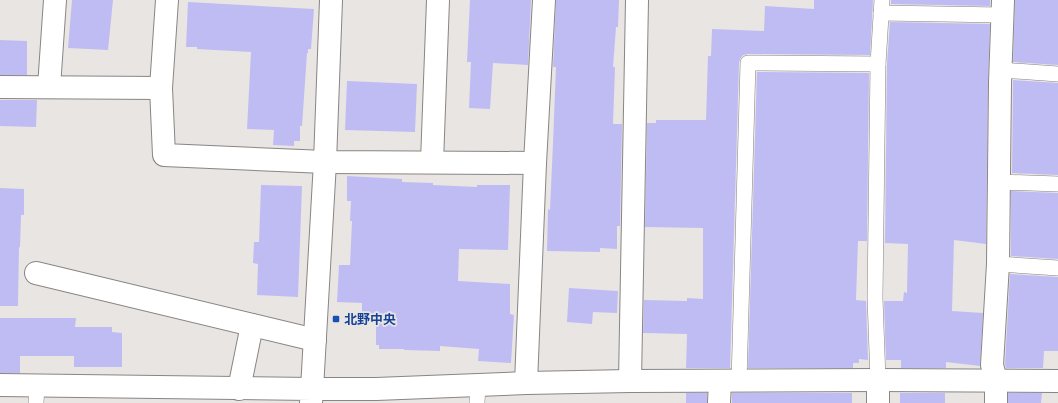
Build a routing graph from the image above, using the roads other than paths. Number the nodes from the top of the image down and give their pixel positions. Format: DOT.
graph roads {
  1 [pos="54,0"];
  2 [pos="167,0"];
  3 [pos="331,0"];
  4 [pos="438,0"];
  5 [pos="544,0"];
  6 [pos="637,0"];
  7 [pos="881,6"];
  8 [pos="1003,7"];
  9 [pos="878,64"];
  10 [pos="1000,70"];
  11 [pos="1058,74"];
  12 [pos="0,87"];
  13 [pos="49,87"];
  14 [pos="161,88"];
  15 [pos="325,162"];
  16 [pos="432,162"];
  17 [pos="535,163"];
  18 [pos="999,182"];
  19 [pos="1058,184"];
  20 [pos="998,264"];
  21 [pos="1058,268"];
  22 [pos="36,273"];
  23 [pos="252,325"];
  24 [pos="315,340"];
  25 [pos="878,380"];
  26 [pos="996,380"];
  27 [pos="630,381"];
  28 [pos="729,381"];
  29 [pos="1058,381"];
  30 [pos="526,383"];
  31 [pos="0,385"];
  32 [pos="239,389"];
  33 [pos="36,394"];
  34 [pos="106,394"];
  35 [pos="477,394"];
  36 [pos="312,396"];
  37 [pos="376,396"];
  38 [pos="719,403"];
  39 [pos="878,403"];
  40 [pos="996,403"];
  1 -- 13 [label="street"];
  2 -- 14 [label="street"];
  3 -- 15 [label="street"];
  4 -- 16 [label="street"];
  5 -- 17 [label="street"];
  6 -- 27 [label="street"];
  7 -- 8 [label="lane"];
  7 -- 9 [label="lane"];
  8 -- 10 [label="street"];
  9 -- 25 [label="lane"];
  9 -- 28 [label="lane"];
  10 -- 11 [label="lane"];
  10 -- 18 [label="street"];
  12 -- 13 [label="street"];
  13 -- 14 [label="street"];
  14 -- 15 [label="street"];
  15 -- 16 [label="street"];
  15 -- 24 [label="street"];
  16 -- 17 [label="street"];
  17 -- 30 [label="street"];
  18 -- 19 [label="lane"];
  18 -- 20 [label="street"];
  20 -- 21 [label="lane"];
  20 -- 26 [label="street"];
  22 -- 23 [label="street"];
  23 -- 24 [label="street"];
  23 -- 32 [label="street"];
  24 -- 36 [label="street"];
  25 -- 26 [label="street"];
  25 -- 28 [label="street"];
  25 -- 39 [label="street"];
  26 -- 29 [label="street"];
  26 -- 40 [label="street"];
  27 -- 28 [label="street"];
  27 -- 30 [label="street"];
  28 -- 38 [label="street"];
  30 -- 35 [label="street"];
  31 -- 33 [label="street"];
  32 -- 34 [label="street"];
  32 -- 36 [label="street"];
  33 -- 34 [label="street"];
  35 -- 37 [label="street"];
  36 -- 37 [label="street"];
}
